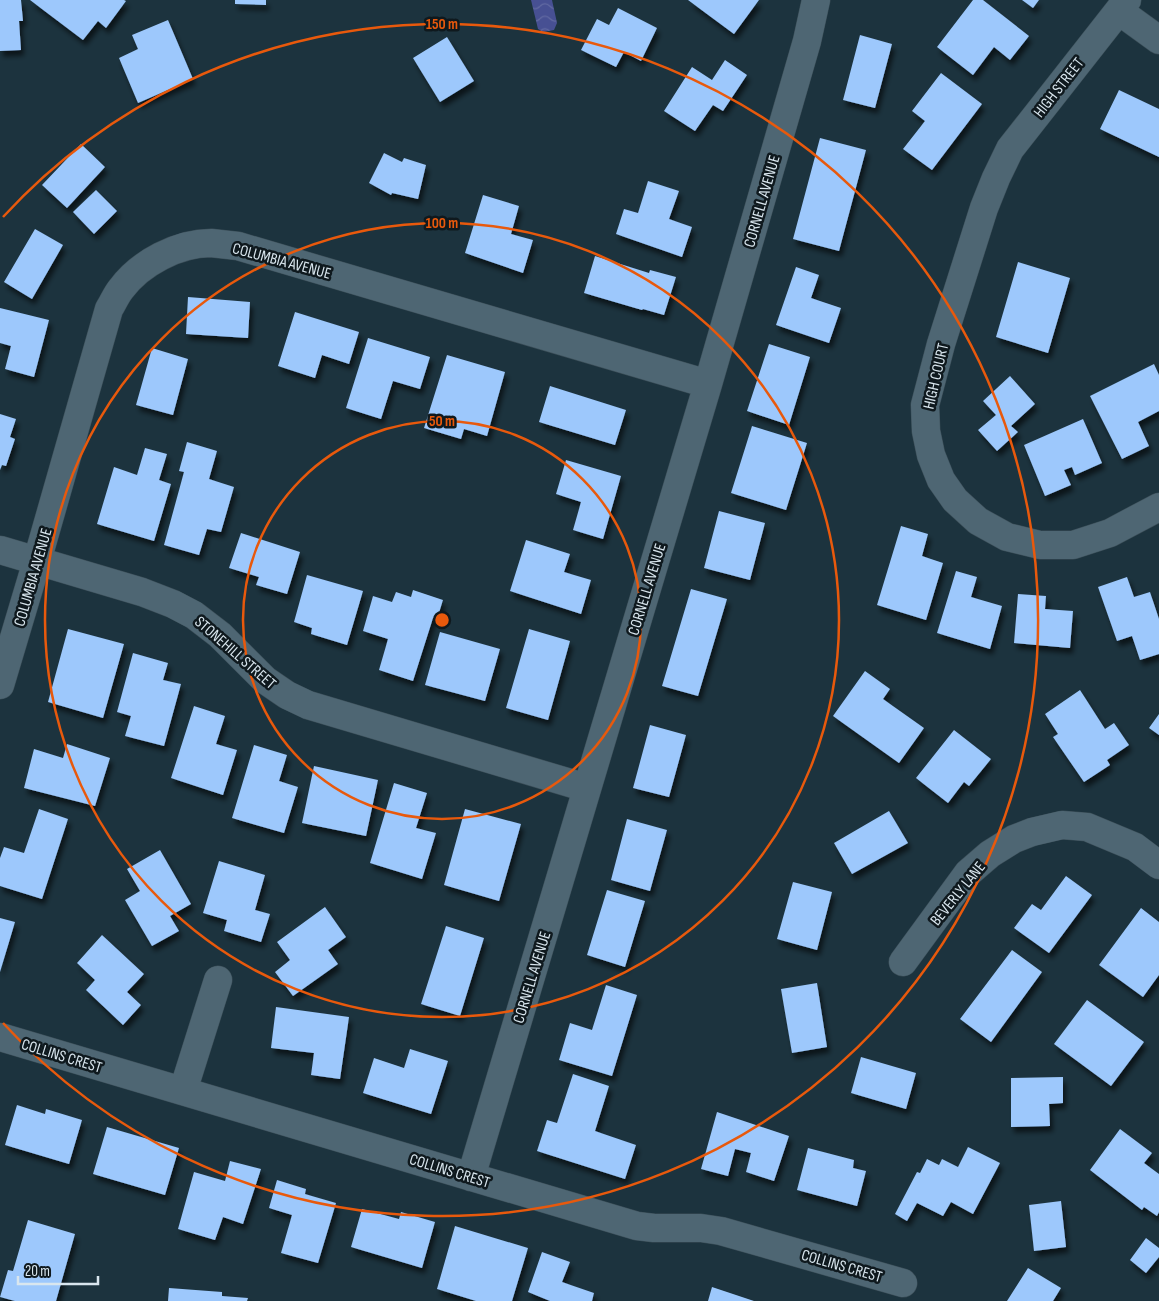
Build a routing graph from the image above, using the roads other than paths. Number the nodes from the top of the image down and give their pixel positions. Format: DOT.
graph roads {
  1 [pos="816,0"];
  2 [pos="1123,5"];
  3 [pos="1159,40"];
  4 [pos="996,178"];
  5 [pos="708,384"];
  6 [pos="1159,507"];
  7 [pos="0,550"];
  8 [pos="37,561"];
  9 [pos="0,685"];
  10 [pos="587,788"];
  11 [pos="1159,865"];
  12 [pos="904,962"];
  13 [pos="218,980"];
  14 [pos="0,1037"];
  15 [pos="183,1091"];
  16 [pos="471,1177"];
  17 [pos="903,1283"];
  1 -- 5 [label="street, CORNELL AVENUE"];
  2 -- 3 [label="street"];
  2 -- 4 [label="street, HIGH STREET"];
  4 -- 6 [label="street, HIGH COURT"];
  5 -- 8 [label="street, COLUMBIA AVENUE"];
  5 -- 10 [label="street, CORNELL AVENUE"];
  7 -- 8 [label="street, STONEHILL STREET"];
  8 -- 9 [label="street, COLUMBIA AVENUE"];
  8 -- 10 [label="street, STONEHILL STREET"];
  10 -- 16 [label="street, CORNELL AVENUE"];
  11 -- 12 [label="street, BEVERLY LANE"];
  13 -- 15 [label="street"];
  14 -- 15 [label="street, COLLINS CREST"];
  15 -- 16 [label="street, COLLINS CREST"];
  16 -- 17 [label="street, COLLINS CREST"];
}
